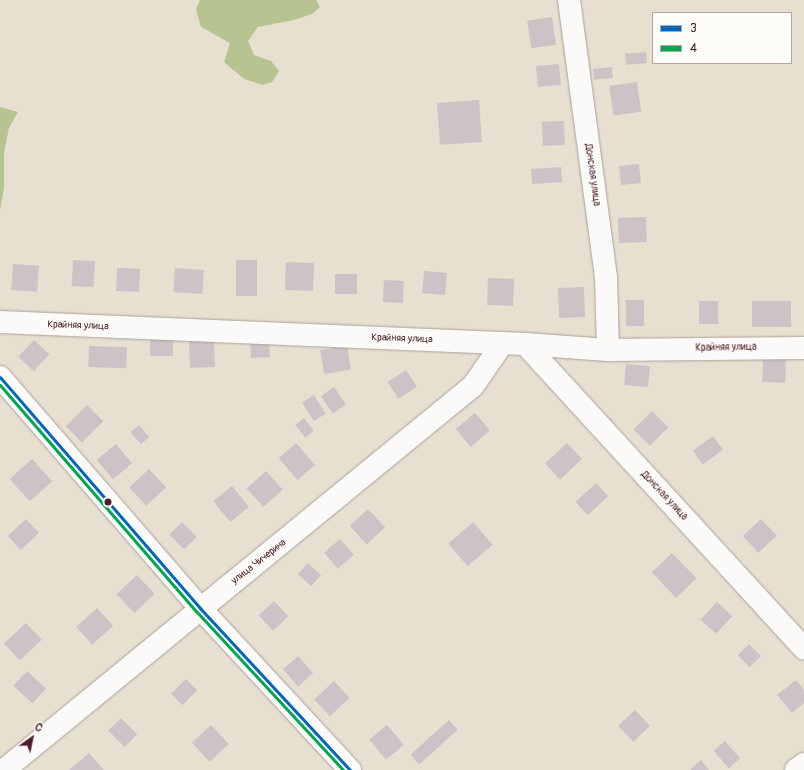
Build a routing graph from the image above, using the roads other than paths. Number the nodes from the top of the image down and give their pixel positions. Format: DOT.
graph roads {
  1 [pos="569,0"];
  2 [pos="0,322"];
  3 [pos="502,344"];
  4 [pos="525,344"];
  5 [pos="804,348"];
  6 [pos="608,350"];
  7 [pos="0,377"];
  8 [pos="200,608"];
  9 [pos="804,648"];
  10 [pos="804,764"];
  11 [pos="4,770"];
  12 [pos="350,770"];
  13 [pos="796,770"];
  1 -- 6 [label="street, Донская улица"];
  2 -- 3 [label="street, Крайняя улица"];
  3 -- 4 [label="street, Крайняя улица"];
  3 -- 8 [label="street, улица Чичерина"];
  4 -- 6 [label="street, Крайняя улица"];
  4 -- 9 [label="street, Донская улица"];
  5 -- 6 [label="street, Крайняя улица"];
  7 -- 8 [label="street"];
  8 -- 11 [label="street, улица Чичерина"];
  8 -- 12 [label="street"];
  10 -- 13 [label="street"];
}
